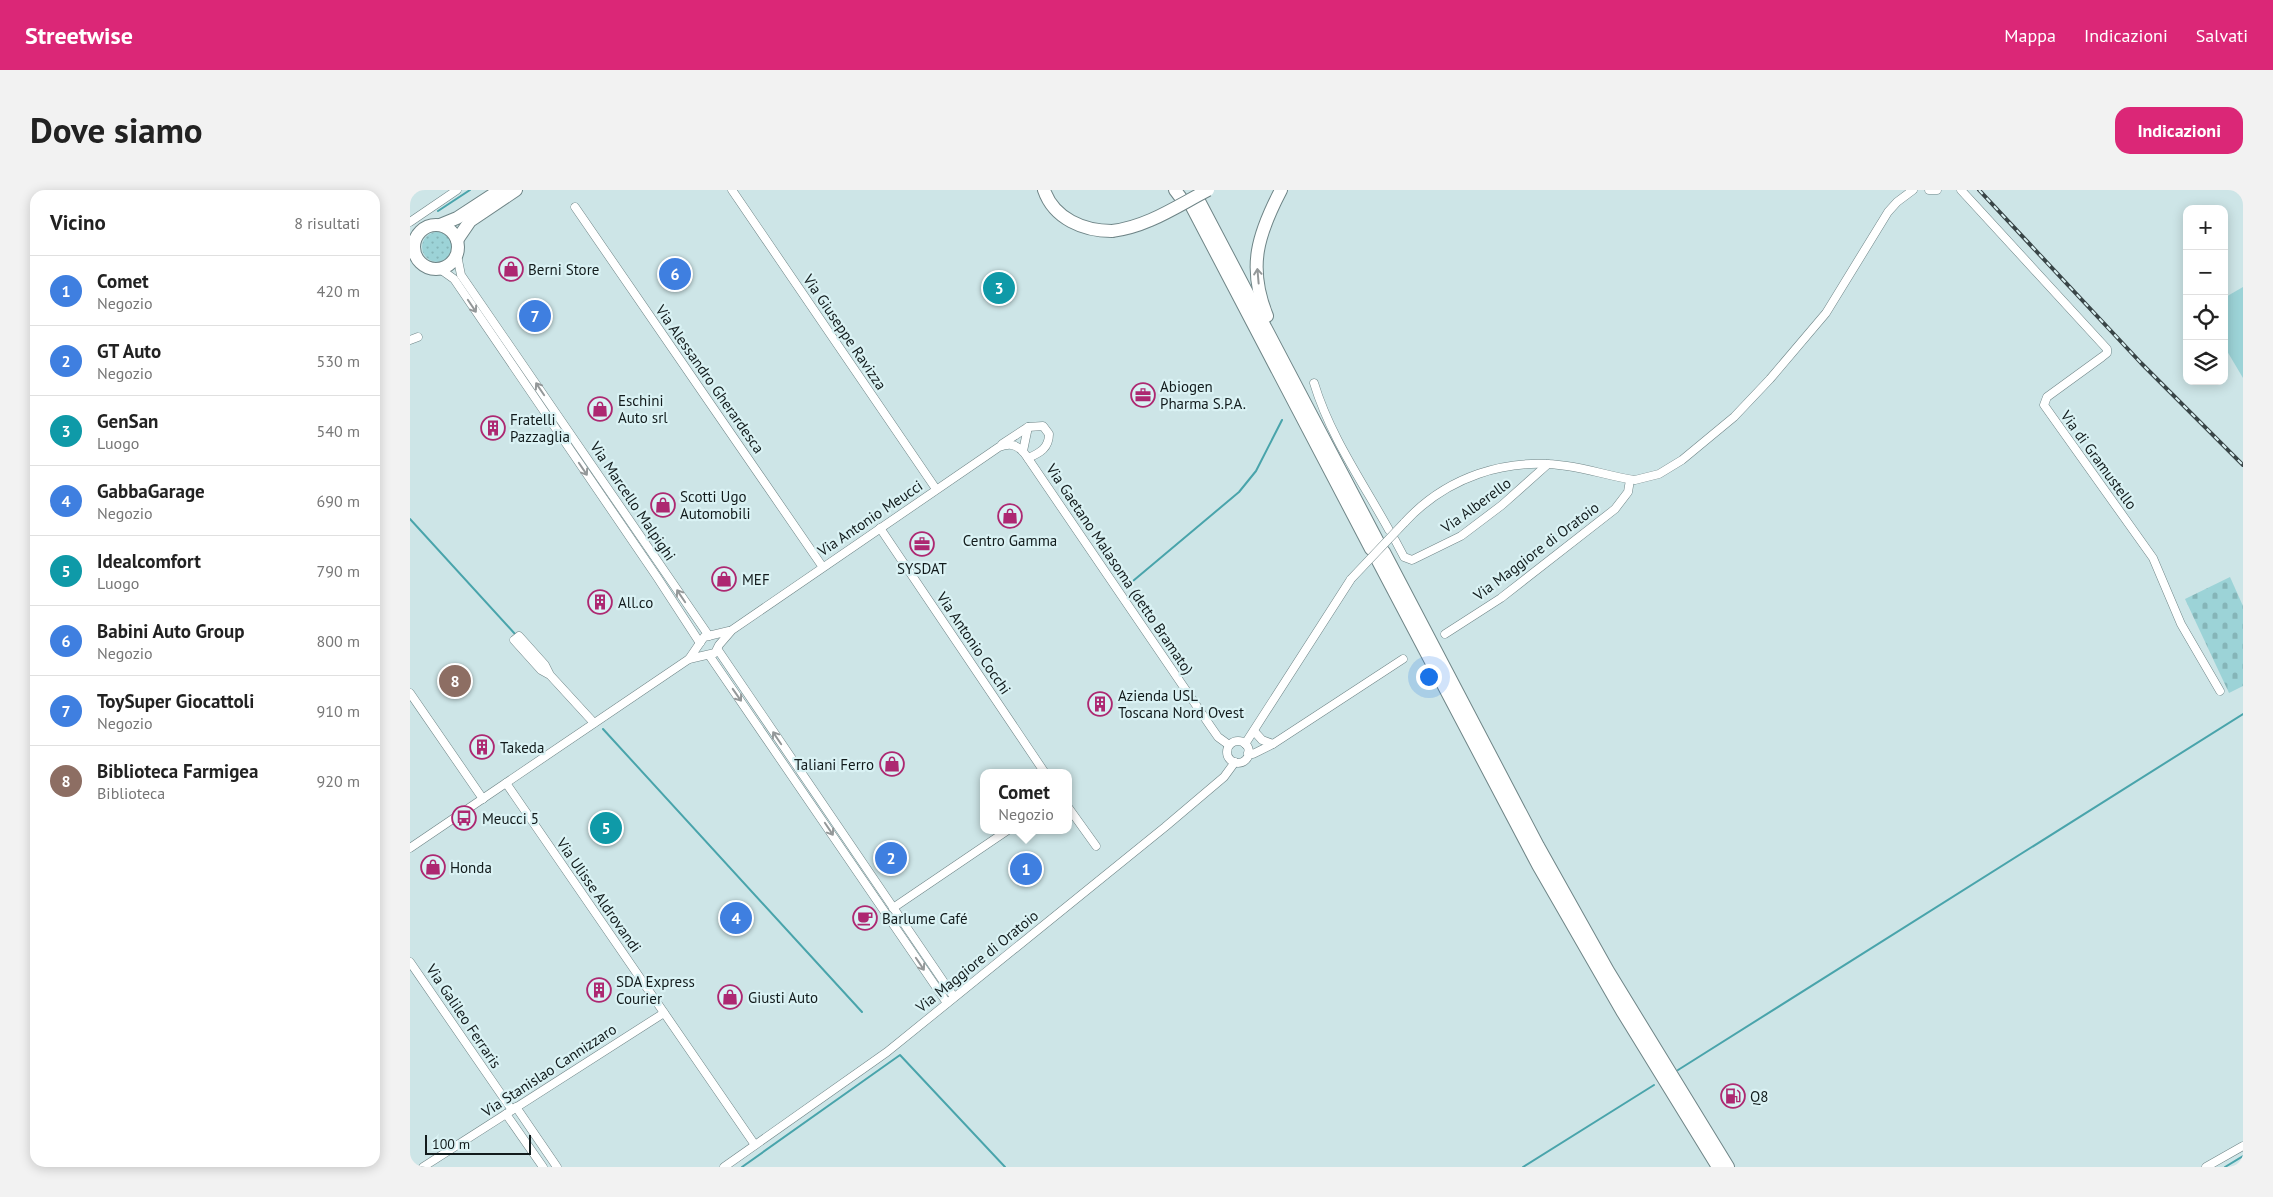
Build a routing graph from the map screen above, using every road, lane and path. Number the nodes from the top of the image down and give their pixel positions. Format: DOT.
graph roads {
  1 [pos="457,190"];
  2 [pos="500,190"];
  3 [pos="516,190"];
  4 [pos="732,190"];
  5 [pos="1044,190"];
  6 [pos="1208,190"];
  7 [pos="1281,190"];
  8 [pos="1913,190"];
  9 [pos="1929,190"];
  10 [pos="1938,190"];
  11 [pos="1961,190"];
  12 [pos="1188,196"];
  13 [pos="575,207"];
  14 [pos="410,222"];
  15 [pos="440,225"];
  16 [pos="457,240"];
  17 [pos="412,245"];
  18 [pos="457,255"];
  19 [pos="410,266"];
  20 [pos="424,266"];
  21 [pos="440,269"];
  22 [pos="1289,372"];
  23 [pos="1314,383"];
  24 [pos="1028,426"];
  25 [pos="999,447"];
  26 [pos="1025,454"];
  27 [pos="1548,464"];
  28 [pos="1630,480"];
  29 [pos="936,489"];
  30 [pos="880,528"];
  31 [pos="1389,530"];
  32 [pos="1395,540"];
  33 [pos="1378,550"];
  34 [pos="822,566"];
  35 [pos="732,630"];
  36 [pos="1445,634"];
  37 [pos="710,636"];
  38 [pos="699,644"];
  39 [pos="718,648"];
  40 [pos="707,655"];
  41 [pos="689,659"];
  42 [pos="1403,659"];
  43 [pos="550,675"];
  44 [pos="2220,691"];
  45 [pos="410,693"];
  46 [pos="594,723"];
  47 [pos="1254,731"];
  48 [pos="1245,744"];
  49 [pos="1273,744"];
  50 [pos="1229,745"];
  51 [pos="1248,753"];
  52 [pos="1235,762"];
  53 [pos="1042,769"];
  54 [pos="506,783"];
  55 [pos="483,799"];
  56 [pos="1072,813"];
  57 [pos="1002,834"];
  58 [pos="1096,846"];
  59 [pos="410,848"];
  60 [pos="893,908"];
  61 [pos="410,962"];
  62 [pos="954,997"];
  63 [pos="947,1003"];
  64 [pos="664,1013"];
  65 [pos="512,1110"];
  66 [pos="754,1145"];
  67 [pos="2243,1146"];
  68 [pos="423,1167"];
  69 [pos="543,1167"];
  70 [pos="557,1167"];
  71 [pos="724,1167"];
  72 [pos="1718,1167"];
  73 [pos="1728,1167"];
  74 [pos="2206,1167"];
  1 -- 14 [label="street"];
  2 -- 15 [label="main road"];
  3 -- 16 [label="main road"];
  4 -- 29 [label="street, Via Giuseppe Ravizza"];
  5 -- 6 [label="main road, bridge"];
  22 -- 7 [label="main road, one-way"];
  8 -- 28 [label="street"];
  9 -- 10 [label="street"];
  11 -- 44 [label="street, Via di Gramustello"];
  12 -- 22 [label="main road"];
  12 -- 33 [label="main road"];
  13 -- 34 [label="street, Via Alessandro Gherardesca"];
  15 -- 16 [label="main road"];
  15 -- 17 [label="main road"];
  16 -- 18 [label="main road"];
  17 -- 20 [label="main road"];
  18 -- 21 [label="main road"];
  37 -- 18 [label="street, Via Marcello Malpighi, one-way"];
  19 -- 20 [label="main road"];
  20 -- 21 [label="main road"];
  21 -- 38 [label="street, Via Marcello Malpighi, one-way"];
  22 -- 33 [label="main road"];
  23 -- 31 [label="street"];
  24 -- 25 [label="street, Via Antonio Meucci"];
  24 -- 26 [label="street"];
  24 -- 26 [label="street"];
  25 -- 26 [label="street"];
  25 -- 29 [label="street, Via Antonio Meucci"];
  26 -- 50 [label="street, Via Gaetano Malasoma (detto Bramato)"];
  27 -- 28 [label="street"];
  27 -- 32 [label="street, Via Alberello"];
  27 -- 47 [label="street, bridge"];
  28 -- 36 [label="street, Via Maggiore di Oratoio"];
  29 -- 30 [label="street, Via Antonio Meucci"];
  30 -- 34 [label="street, Via Antonio Meucci"];
  30 -- 53 [label="street, Via Antonio Cocchi"];
  33 -- 72 [label="main road"];
  33 -- 73 [label="main road"];
  34 -- 35 [label="street, Via Antonio Meucci"];
  35 -- 37 [label="street, Via Antonio Meucci"];
  35 -- 39 [label="street, Via Antonio Meucci"];
  37 -- 38 [label="street, Via Antonio Meucci"];
  37 -- 39 [label="street"];
  38 -- 40 [label="street"];
  38 -- 41 [label="street, Via Antonio Meucci"];
  39 -- 40 [label="street, Via Antonio Meucci"];
  60 -- 39 [label="street, one-way"];
  40 -- 41 [label="street, Via Antonio Meucci"];
  40 -- 63 [label="street, one-way"];
  41 -- 46 [label="street, Via Antonio Meucci"];
  42 -- 49 [label="street, Via Maggiore di Oratoio"];
  43 -- 43 [label="street"];
  43 -- 46 [label="street"];
  45 -- 55 [label="street"];
  46 -- 54 [label="street, Via Antonio Meucci"];
  47 -- 48 [label="street"];
  47 -- 49 [label="street"];
  48 -- 50 [label="street"];
  48 -- 51 [label="street"];
  49 -- 51 [label="street, Via Maggiore di Oratoio"];
  50 -- 52 [label="street"];
  51 -- 52 [label="street, Via Maggiore di Oratoio"];
  52 -- 62 [label="street, Via Maggiore di Oratoio"];
  54 -- 55 [label="street, Via Antonio Meucci"];
  54 -- 64 [label="street, Via Ulisse Aldrovandi"];
  55 -- 59 [label="street, Via Antonio Meucci"];
  56 -- 58 [label="street"];
  57 -- 60 [label="street"];
  60 -- 62 [label="street"];
  61 -- 65 [label="street, Via Galileo Ferraris"];
  62 -- 63 [label="street, Via Maggiore di Oratoio"];
  63 -- 66 [label="street, Via Maggiore di Oratoio"];
  64 -- 65 [label="street, Via Stanislao Cannizzaro"];
  64 -- 66 [label="street, Via Ulisse Aldrovandi"];
  65 -- 68 [label="street, Via Stanislao Cannizzaro"];
  65 -- 69 [label="street, Via Galileo Ferraris"];
  65 -- 70 [label="street, Via Galileo Ferraris"];
  66 -- 71 [label="street, Via Maggiore di Oratoio"];
  67 -- 74 [label="street"];
}
